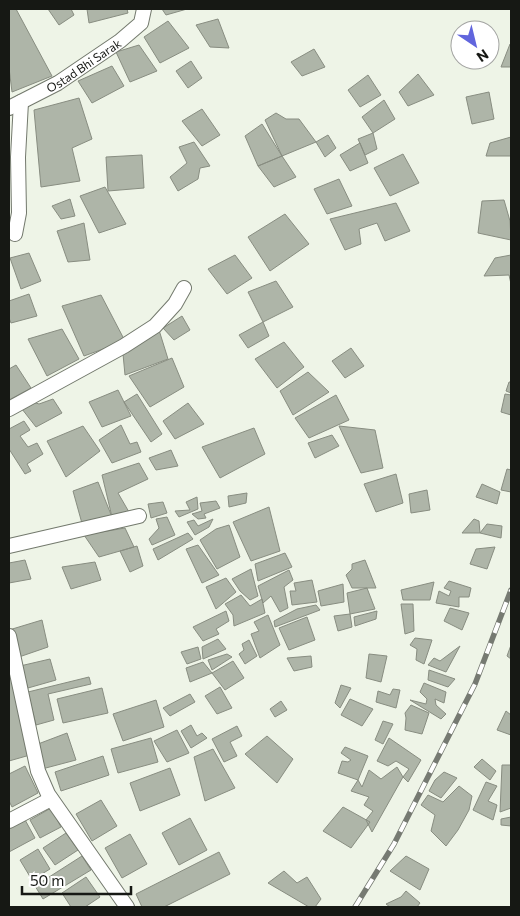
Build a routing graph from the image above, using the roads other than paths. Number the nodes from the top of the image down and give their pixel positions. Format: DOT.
graph roads {
  1 [pos="144,9"];
  2 [pos="15,105"];
  3 [pos="15,234"];
  4 [pos="184,288"];
  5 [pos="9,409"];
  6 [pos="139,516"];
  7 [pos="9,546"];
  8 [pos="9,636"];
  9 [pos="52,799"];
  10 [pos="9,821"];
  11 [pos="127,907"];
  1 -- 2 [label="street, Ostad Bhi Sarak"];
  2 -- 3 [label="street"];
  4 -- 5 [label="street"];
  6 -- 7 [label="street"];
  8 -- 9 [label="street"];
  9 -- 10 [label="street"];
  9 -- 11 [label="street"];
}
